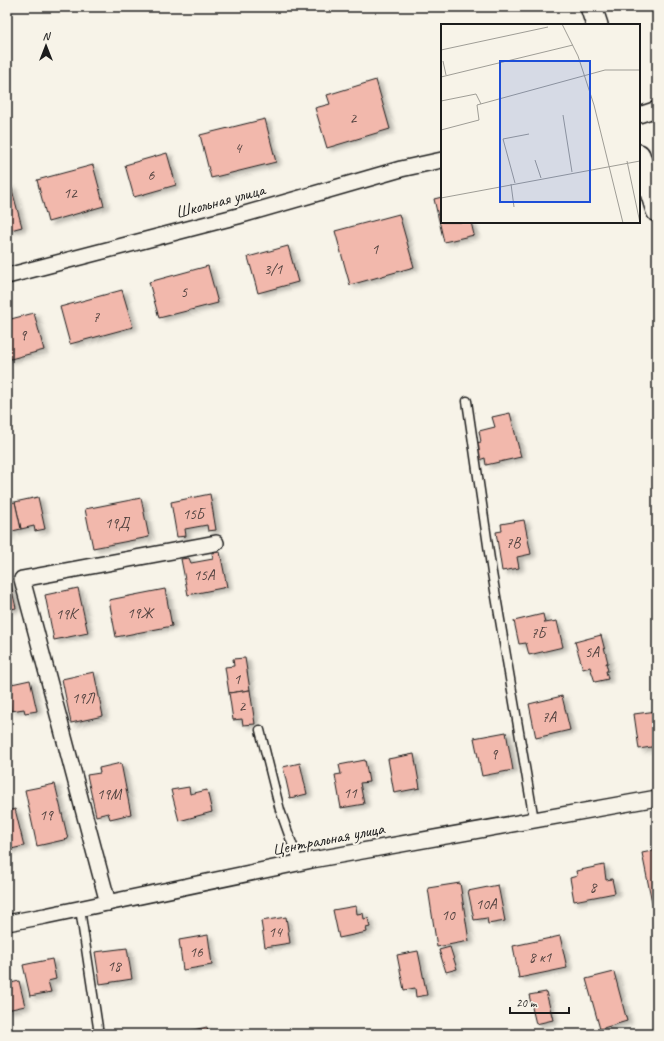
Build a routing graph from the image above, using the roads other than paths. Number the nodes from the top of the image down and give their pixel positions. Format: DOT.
graph roads {
  1 [pos="591,7"];
  2 [pos="597,24"];
  3 [pos="657,109"];
  4 [pos="640,115"];
  5 [pos="640,158"];
  6 [pos="441,160"];
  7 [pos="657,211"];
  8 [pos="7,276"];
  9 [pos="467,401"];
  10 [pos="216,543"];
  11 [pos="260,730"];
  12 [pos="657,798"];
  13 [pos="534,820"];
  14 [pos="299,863"];
  15 [pos="108,903"];
  16 [pos="80,909"];
  17 [pos="7,924"];
  18 [pos="99,1034"];
  1 -- 2 [label="main road"];
  3 -- 4 [label="street"];
  5 -- 7 [label="main road"];
  6 -- 8 [label="street, Школьная улица"];
  9 -- 13 [label="lane"];
  10 -- 15 [label="street"];
  11 -- 14 [label="lane"];
  12 -- 13 [label="street, Центральная улица"];
  13 -- 14 [label="street, Центральная улица"];
  14 -- 15 [label="street, Центральная улица"];
  15 -- 16 [label="street, Центральная улица"];
  16 -- 17 [label="street, Центральная улица"];
  16 -- 18 [label="lane"];
}
